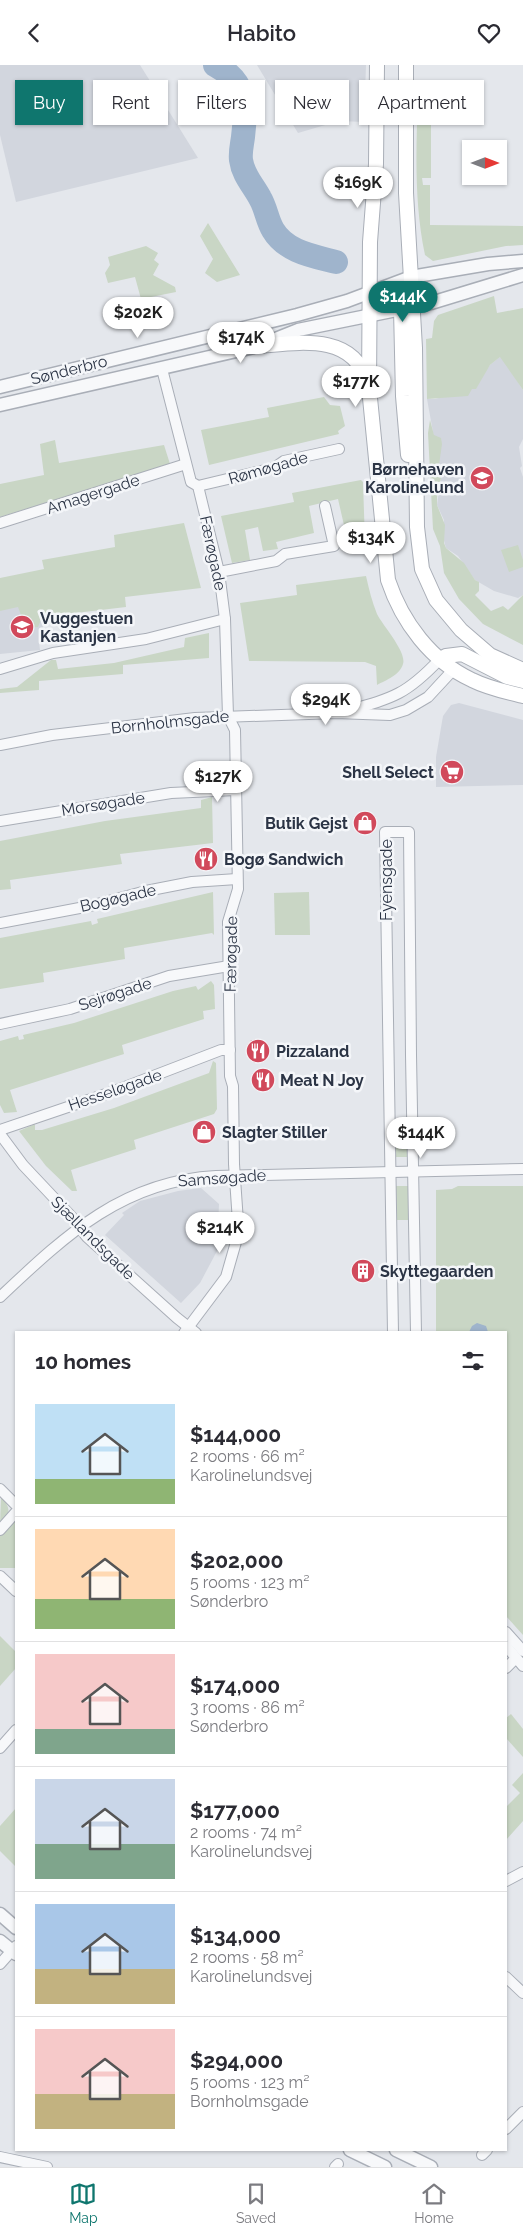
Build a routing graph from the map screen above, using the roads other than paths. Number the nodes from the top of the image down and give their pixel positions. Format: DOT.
graph roads {
  1 [pos="377,65"];
  2 [pos="406,65"];
  3 [pos="523,261"];
  4 [pos="523,275"];
  5 [pos="411,277"];
  6 [pos="370,293"];
  7 [pos="390,297"];
  8 [pos="407,308"];
  9 [pos="369,316"];
  10 [pos="258,346"];
  11 [pos="162,369"];
  12 [pos="0,387"];
  13 [pos="369,388"];
  14 [pos="0,405"];
  15 [pos="339,449"];
  16 [pos="186,465"];
  17 [pos="198,486"];
  18 [pos="325,506"];
  19 [pos="0,523"];
  20 [pos="219,572"];
  21 [pos="225,619"];
  22 [pos="461,631"];
  23 [pos="462,654"];
  24 [pos="440,659"];
  25 [pos="0,669"];
  26 [pos="523,669"];
  27 [pos="453,670"];
  28 [pos="523,681"];
  29 [pos="523,696"];
  30 [pos="340,713"];
  31 [pos="228,716"];
  32 [pos="0,745"];
  33 [pos="236,790"];
  34 [pos="0,821"];
  35 [pos="237,879"];
  36 [pos="0,923"];
  37 [pos="229,966"];
  38 [pos="0,1024"];
  39 [pos="230,1050"];
  40 [pos="0,1130"];
  41 [pos="0,1134"];
  42 [pos="523,1169"];
  43 [pos="414,1171"];
  44 [pos="391,1172"];
  45 [pos="235,1176"];
  46 [pos="80,1227"];
  47 [pos="0,1297"];
  48 [pos="189,1331"];
  49 [pos="393,1331"];
  50 [pos="416,1331"];
  51 [pos="0,1489"];
  52 [pos="15,1504"];
  53 [pos="15,1513"];
  54 [pos="0,1530"];
  55 [pos="0,1576"];
  56 [pos="15,1590"];
  57 [pos="507,1634"];
  58 [pos="507,1647"];
  59 [pos="519,1654"];
  60 [pos="507,1667"];
  61 [pos="523,1667"];
  62 [pos="15,1731"];
  63 [pos="0,1748"];
  64 [pos="523,1872"];
  65 [pos="507,1880"];
  66 [pos="0,1914"];
  67 [pos="15,1927"];
  68 [pos="0,1941"];
  69 [pos="15,1950"];
  70 [pos="0,1964"];
  71 [pos="507,1978"];
  72 [pos="523,1993"];
  73 [pos="523,2112"];
  74 [pos="507,2128"];
  75 [pos="352,2151"];
  76 [pos="398,2151"];
  77 [pos="0,2157"];
  78 [pos="47,2167"];
  79 [pos="385,2167"];
  80 [pos="431,2167"];
  1 -- 6 [label="main road"];
  2 -- 5 [label="main road"];
  3 -- 5 [label="street, Sønderbro"];
  4 -- 8 [label="street, Sønderbro"];
  5 -- 6 [label="street, Sønderbro"];
  5 -- 7 [label="street"];
  5 -- 8 [label="main road"];
  6 -- 7 [label="main road"];
  6 -- 9 [label="main road"];
  6 -- 12 [label="street, Sønderbro"];
  7 -- 8 [label="main road"];
  7 -- 9 [label="street"];
  8 -- 9 [label="street, Sønderbro"];
  8 -- 22 [label="main road"];
  9 -- 10 [label="street, Sønderbro"];
  9 -- 13 [label="main road"];
  10 -- 11 [label="street, Sønderbro"];
  10 -- 13 [label="main road"];
  11 -- 14 [label="street, Sønderbro"];
  11 -- 16 [label="street, Færøgade"];
  13 -- 24 [label="main road"];
  15 -- 17 [label="street, Rømøgade"];
  16 -- 17 [label="street, Færøgade"];
  16 -- 19 [label="street, Amagergade"];
  17 -- 20 [label="street, Færøgade"];
  18 -- 20 [label="street"];
  20 -- 21 [label="street, Færøgade"];
  21 -- 25 [label="street"];
  21 -- 31 [label="street, Færøgade"];
  22 -- 23 [label="main road"];
  22 -- 26 [label="main road"];
  23 -- 24 [label="main road"];
  23 -- 27 [label="main road"];
  23 -- 28 [label="main road"];
  24 -- 27 [label="main road"];
  24 -- 30 [label="street, Bornholmsgade"];
  27 -- 29 [label="main road"];
  27 -- 30 [label="street, Bornholmsgade"];
  30 -- 31 [label="street, Bornholmsgade"];
  31 -- 32 [label="street, Bornholmsgade"];
  31 -- 33 [label="street, Færøgade"];
  33 -- 34 [label="street, Morsøgade"];
  33 -- 35 [label="street, Færøgade"];
  35 -- 36 [label="street, Bogøgade"];
  35 -- 37 [label="street, Færøgade"];
  37 -- 38 [label="street, Sejrøgade"];
  37 -- 39 [label="street, Færøgade"];
  39 -- 40 [label="street, Hesseløgade"];
  39 -- 45 [label="street, Færøgade"];
  41 -- 46 [label="street, Sjællandsgade"];
  42 -- 43 [label="street, Samsøgade"];
  43 -- 44 [label="street, Samsøgade"];
  43 -- 44 [label="street, Fyensgade"];
  43 -- 50 [label="street, Fyensgade"];
  44 -- 45 [label="street, Samsøgade"];
  44 -- 49 [label="street, Fyensgade"];
  45 -- 46 [label="street, Samsøgade"];
  45 -- 48 [label="street, Færøgade"];
  46 -- 47 [label="street, Samsøgade"];
  46 -- 48 [label="street, Sjællandsgade"];
  51 -- 52 [label="street"];
  53 -- 54 [label="street"];
  55 -- 56 [label="street"];
  57 -- 59 [label="street"];
  58 -- 59 [label="street"];
  59 -- 60 [label="street"];
  59 -- 61 [label="street"];
  62 -- 63 [label="street"];
  64 -- 65 [label="street"];
  66 -- 67 [label="street"];
  68 -- 69 [label="street"];
  69 -- 70 [label="street"];
  71 -- 72 [label="street"];
  73 -- 74 [label="street"];
  75 -- 79 [label="street"];
  76 -- 80 [label="street"];
  77 -- 78 [label="street"];
}
